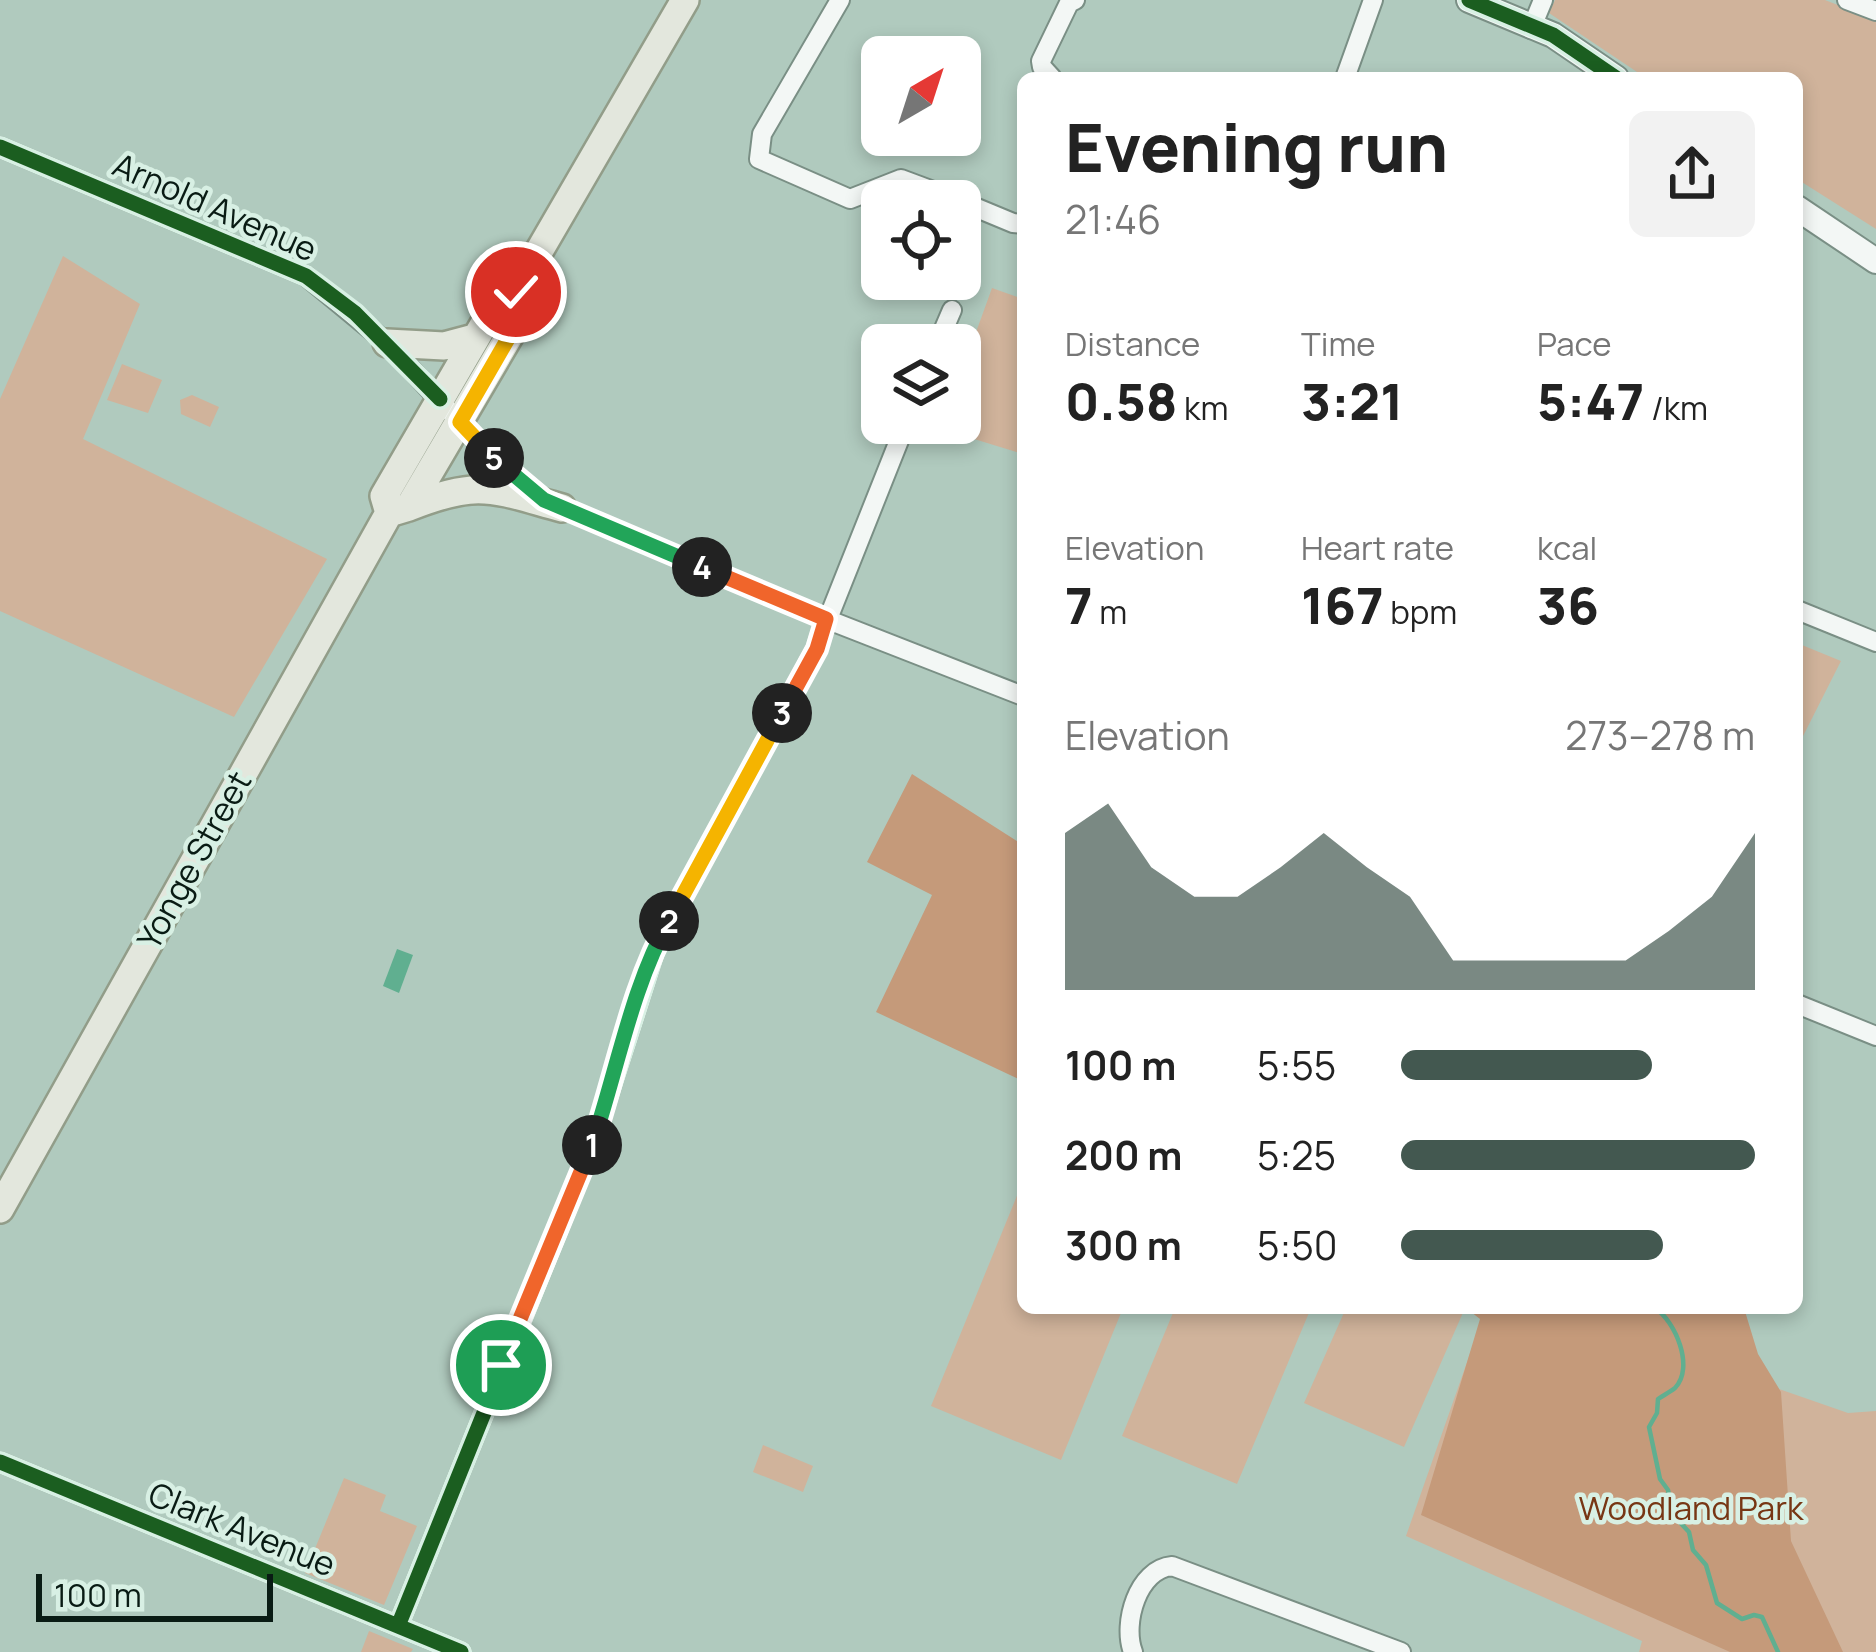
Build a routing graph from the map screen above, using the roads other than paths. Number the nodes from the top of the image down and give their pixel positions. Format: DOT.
graph roads {
  1 [pos="685,0"];
  2 [pos="840,0"];
  3 [pos="1373,0"];
  4 [pos="1469,0"];
  5 [pos="1543,0"];
  6 [pos="1847,0"];
  7 [pos="1069,1"];
  8 [pos="1876,11"];
  9 [pos="1531,29"];
  10 [pos="1046,72"];
  11 [pos="1347,72"];
  12 [pos="1579,72"];
  13 [pos="1607,72"];
  14 [pos="0,147"];
  15 [pos="861,195"];
  16 [pos="981,210"];
  17 [pos="1803,212"];
  18 [pos="1017,224"];
  19 [pos="1876,261"];
  20 [pos="516,292"];
  21 [pos="952,310"];
  22 [pos="946,324"];
  23 [pos="474,338"];
  24 [pos="387,343"];
  25 [pos="440,399"];
  26 [pos="460,422"];
  27 [pos="897,444"];
  28 [pos="562,508"];
  29 [pos="399,510"];
  30 [pos="1803,612"];
  31 [pos="826,619"];
  32 [pos="1876,642"];
  33 [pos="1017,694"];
  34 [pos="1803,1006"];
  35 [pos="1876,1036"];
  36 [pos="0,1209"];
  37 [pos="0,1462"];
  38 [pos="398,1626"];
  39 [pos="1394,1651"];
  40 [pos="461,1652"];
  41 [pos="1132,1652"];
  1 -- 20 [label="main road, Yonge Street"];
  2 -- 15 [label="street"];
  3 -- 11 [label="street"];
  4 -- 9 [label="main road"];
  5 -- 9 [label="street"];
  6 -- 8 [label="street"];
  7 -- 10 [label="street"];
  9 -- 12 [label="main road"];
  9 -- 13 [label="main road"];
  14 -- 24 [label="street, Arnold Avenue"];
  16 -- 18 [label="street"];
  17 -- 19 [label="main road"];
  20 -- 23 [label="main road, Yonge Street"];
  20 -- 26 [label="main road, Yonge Street"];
  21 -- 22 [label="street"];
  23 -- 24 [label="main road"];
  23 -- 25 [label="main road, Yonge Street"];
  24 -- 25 [label="street, Arnold Avenue"];
  25 -- 26 [label="street, Arnold Avenue"];
  25 -- 29 [label="main road, Yonge Street"];
  26 -- 28 [label="street, Arnold Avenue"];
  26 -- 29 [label="main road, Yonge Street"];
  27 -- 31 [label="street"];
  28 -- 29 [label="main road"];
  28 -- 31 [label="street, Arnold Avenue"];
  29 -- 36 [label="main road, Yonge Street"];
  30 -- 32 [label="street"];
  31 -- 33 [label="street, Arnold Avenue"];
  31 -- 38 [label="street"];
  34 -- 35 [label="street"];
  37 -- 38 [label="street, Clark Avenue"];
  38 -- 40 [label="street, Clark Avenue"];
  39 -- 41 [label="street"];
}
